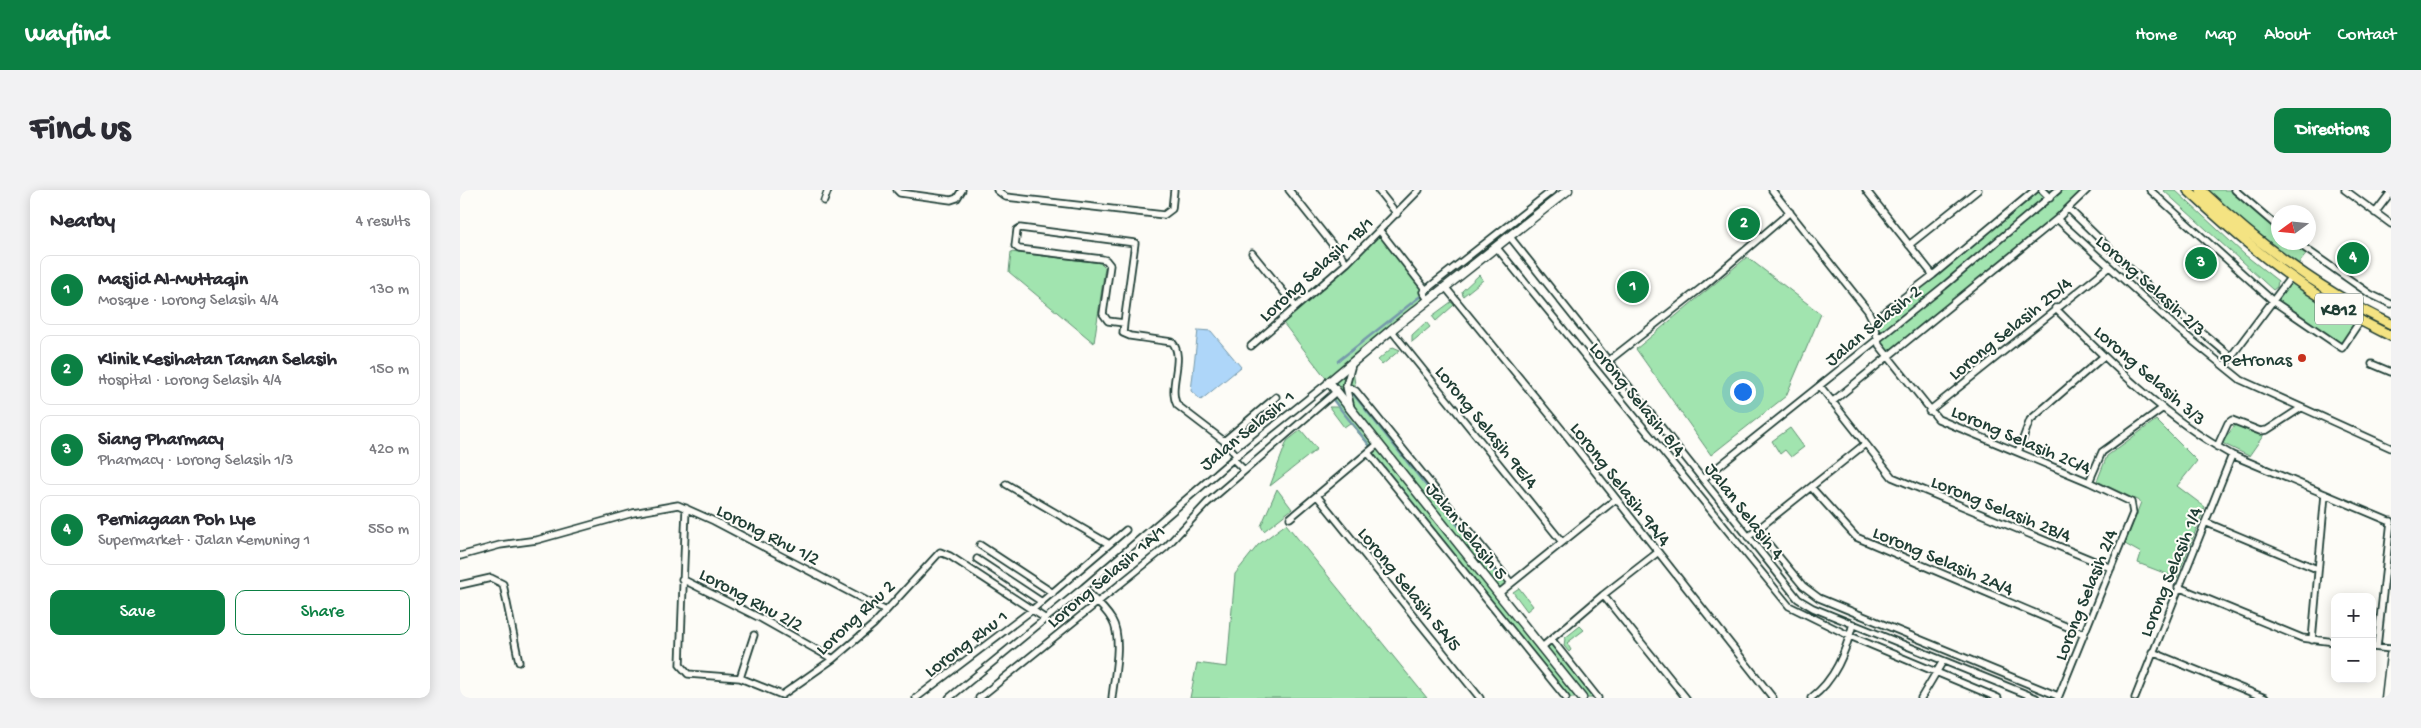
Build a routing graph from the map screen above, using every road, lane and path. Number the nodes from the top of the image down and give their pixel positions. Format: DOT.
graph roads {
  1 [pos="828,190"];
  2 [pos="962,190"];
  3 [pos="997,190"];
  4 [pos="1174,190"];
  5 [pos="1289,190"];
  6 [pos="1378,190"];
  7 [pos="1419,190"];
  8 [pos="1553,190"];
  9 [pos="1568,190"];
  10 [pos="1772,190"];
  11 [pos="1866,190"];
  12 [pos="1978,190"];
  13 [pos="2036,190"];
  14 [pos="2042,190"];
  15 [pos="2058,190"];
  16 [pos="2087,190"];
  17 [pos="2150,190"];
  18 [pos="2188,190"];
  19 [pos="2202,190"];
  20 [pos="2235,190"];
  21 [pos="2345,190"];
  22 [pos="899,192"];
  23 [pos="2391,192"];
  24 [pos="1558,198"];
  25 [pos="2050,198"];
  26 [pos="824,200"];
  27 [pos="2068,209"];
  28 [pos="1790,212"];
  29 [pos="2375,213"];
  30 [pos="1396,214"];
  31 [pos="2057,219"];
  32 [pos="2271,221"];
  33 [pos="2391,224"];
  34 [pos="1380,231"];
  35 [pos="1510,237"];
  36 [pos="1909,244"];
  37 [pos="1497,248"];
  38 [pos="2307,250"];
  39 [pos="1252,253"];
  40 [pos="1347,263"];
  41 [pos="2109,267"];
  42 [pos="1933,276"];
  43 [pos="2290,278"];
  44 [pos="1446,288"];
  45 [pos="1426,290"];
  46 [pos="1429,301"];
  47 [pos="2274,301"];
  48 [pos="2391,304"];
  49 [pos="1295,306"];
  50 [pos="2055,308"];
  51 [pos="1873,321"];
  52 [pos="2360,321"];
  53 [pos="1124,323"];
  54 [pos="2391,324"];
  55 [pos="1391,330"];
  56 [pos="2391,336"];
  57 [pos="1876,341"];
  58 [pos="1251,346"];
  59 [pos="1887,356"];
  60 [pos="2104,356"];
  61 [pos="2230,356"];
  62 [pos="1607,362"];
  63 [pos="1352,364"];
  64 [pos="2372,364"];
  65 [pos="2224,366"];
  66 [pos="2391,372"];
  67 [pos="1330,382"];
  68 [pos="1346,386"];
  69 [pos="1820,386"];
  70 [pos="1337,391"];
  71 [pos="1276,398"];
  72 [pos="1832,402"];
  73 [pos="2163,408"];
  74 [pos="2301,408"];
  75 [pos="1929,410"];
  76 [pos="1353,413"];
  77 [pos="1660,428"];
  78 [pos="1650,436"];
  79 [pos="1224,441"];
  80 [pos="1378,444"];
  81 [pos="1865,444"];
  82 [pos="2217,447"];
  83 [pos="2391,448"];
  84 [pos="2018,452"];
  85 [pos="1369,454"];
  86 [pos="2232,456"];
  87 [pos="1235,457"];
  88 [pos="1244,470"];
  89 [pos="1703,479"];
  90 [pos="2089,482"];
  91 [pos="1006,484"];
  92 [pos="1811,487"];
  93 [pos="2325,494"];
  94 [pos="1318,497"];
  95 [pos="1616,499"];
  96 [pos="2131,502"];
  97 [pos="686,508"];
  98 [pos="1290,518"];
  99 [pos="2205,522"];
  100 [pos="2391,522"];
  101 [pos="1126,530"];
  102 [pos="1757,530"];
  103 [pos="1748,537"];
  104 [pos="1562,542"];
  105 [pos="1109,544"];
  106 [pos="980,545"];
  107 [pos="1657,553"];
  108 [pos="460,556"];
  109 [pos="976,559"];
  110 [pos="2111,568"];
  111 [pos="2317,569"];
  112 [pos="682,579"];
  113 [pos="1511,583"];
  114 [pos="460,585"];
  115 [pos="2178,587"];
  116 [pos="1083,588"];
  117 [pos="1052,593"];
  118 [pos="1498,594"];
  119 [pos="1603,595"];
  120 [pos="1042,602"];
  121 [pos="1097,602"];
  122 [pos="1032,610"];
  123 [pos="886,611"];
  124 [pos="1046,619"];
  125 [pos="1853,624"];
  126 [pos="2084,634"];
  127 [pos="754,635"];
  128 [pos="1850,636"];
  129 [pos="2376,639"];
  130 [pos="1552,640"];
  131 [pos="2312,640"];
  132 [pos="2331,642"];
  133 [pos="2376,647"];
  134 [pos="1541,648"];
  135 [pos="2391,649"];
  136 [pos="2152,652"];
  137 [pos="2391,655"];
  138 [pos="834,659"];
  139 [pos="1943,661"];
  140 [pos="519,662"];
  141 [pos="1937,674"];
  142 [pos="740,678"];
  143 [pos="2058,697"];
  144 [pos="916,698"];
  145 [pos="949,698"];
  146 [pos="979,698"];
  147 [pos="1112,698"];
  148 [pos="1480,698"];
  149 [pos="1566,698"];
  150 [pos="1582,698"];
  151 [pos="1598,698"];
  152 [pos="1686,698"];
  153 [pos="1773,698"];
  154 [pos="1811,698"];
  155 [pos="1922,698"];
  156 [pos="1998,698"];
  157 [pos="2036,698"];
  158 [pos="2135,698"];
  159 [pos="2265,698"];
  160 [pos="2386,698"];
  1 -- 26 [label="street"];
  2 -- 22 [label="street"];
  3 -- 4 [label="street"];
  5 -- 40 [label="street"];
  6 -- 30 [label="street"];
  7 -- 30 [label="street, Lorong Selasih 1B/1"];
  8 -- 24 [label="street"];
  8 -- 45 [label="street"];
  9 -- 24 [label="street, Jalan Selasih 1"];
  10 -- 28 [label="street"];
  11 -- 36 [label="street"];
  12 -- 36 [label="street"];
  13 -- 42 [label="street"];
  14 -- 25 [label="street"];
  15 -- 25 [label="street, Jalan Selasih 2"];
  16 -- 27 [label="street"];
  17 -- 47 [label="street"];
  18 -- 43 [label="main road, K812"];
  19 -- 54 [label="main road, K812"];
  20 -- 32 [label="street"];
  21 -- 29 [label="street"];
  23 -- 29 [label="street"];
  24 -- 35 [label="street, Jalan Selasih 1"];
  25 -- 57 [label="street, Jalan Selasih 2"];
  27 -- 31 [label="street"];
  27 -- 61 [label="street"];
  28 -- 51 [label="street"];
  28 -- 62 [label="street"];
  29 -- 33 [label="street"];
  30 -- 34 [label="street, Lorong Selasih 1B/1"];
  31 -- 41 [label="street, Lorong Selasih 2/3"];
  31 -- 59 [label="street"];
  34 -- 40 [label="street, Lorong Selasih 1B/1"];
  34 -- 45 [label="street"];
  35 -- 37 [label="street, Jalan Selasih 1"];
  35 -- 62 [label="street, Jalan Selasih 4"];
  36 -- 42 [label="street"];
  37 -- 44 [label="street, Jalan Selasih 1"];
  37 -- 78 [label="street, Lorong Selasih 8/4"];
  38 -- 48 [label="street"];
  39 -- 49 [label="street"];
  40 -- 49 [label="street, Lorong Selasih 1B/1"];
  41 -- 50 [label="street, Lorong Selasih 2D/4"];
  41 -- 65 [label="street, Lorong Selasih 2/3"];
  42 -- 51 [label="street"];
  43 -- 47 [label="street"];
  43 -- 52 [label="main road, K812"];
  44 -- 46 [label="street, Jalan Selasih 1"];
  44 -- 95 [label="street, Lorong Selasih 9A/4"];
  45 -- 46 [label="street"];
  46 -- 55 [label="street, Jalan Selasih 1"];
  47 -- 52 [label="street"];
  47 -- 61 [label="street"];
  49 -- 58 [label="street, Lorong Selasih 1B/1"];
  50 -- 60 [label="street, Lorong Selasih 3/3"];
  50 -- 75 [label="street, Lorong Selasih 2D/4"];
  51 -- 57 [label="street"];
  52 -- 56 [label="main road, K812"];
  53 -- 53 [label="street"];
  53 -- 79 [label="street"];
  55 -- 63 [label="street, Jalan Selasih 1"];
  55 -- 104 [label="street, Lorong Selasih 9E/4"];
  57 -- 59 [label="street, Lorong Selasih 2C/4"];
  57 -- 69 [label="street, Jalan Selasih 2"];
  59 -- 72 [label="street"];
  59 -- 75 [label="street, Lorong Selasih 2C/4"];
  60 -- 73 [label="street, Lorong Selasih 3/3"];
  60 -- 84 [label="street"];
  61 -- 65 [label="street"];
  62 -- 77 [label="street, Jalan Selasih 4"];
  63 -- 67 [label="street, Jalan Selasih 1"];
  63 -- 68 [label="street"];
  64 -- 66 [label="street"];
  65 -- 74 [label="street, Lorong Selasih 2/3"];
  67 -- 70 [label="street, Jalan Selasih 5"];
  67 -- 87 [label="street, Jalan Selasih 1"];
  68 -- 76 [label="street"];
  68 -- 113 [label="street"];
  69 -- 72 [label="street, Lorong Selasih 2B/4"];
  69 -- 89 [label="street, Jalan Selasih 2"];
  70 -- 76 [label="street, Jalan Selasih 5"];
  70 -- 88 [label="street, Lorong Selasih 1A/1"];
  71 -- 79 [label="street"];
  72 -- 81 [label="street, Lorong Selasih 2B/4"];
  73 -- 82 [label="street, Lorong Selasih 3/3"];
  73 -- 90 [label="street"];
  74 -- 82 [label="street"];
  74 -- 83 [label="street, Lorong Selasih 2/3"];
  75 -- 84 [label="street, Lorong Selasih 2C/4"];
  76 -- 80 [label="street, Jalan Selasih 5"];
  77 -- 78 [label="street"];
  77 -- 89 [label="street, Jalan Selasih 4"];
  78 -- 128 [label="street, Lorong Selasih 8/4"];
  79 -- 87 [label="street"];
  80 -- 85 [label="street"];
  80 -- 118 [label="street, Jalan Selasih 5"];
  81 -- 92 [label="street"];
  81 -- 110 [label="street, Lorong Selasih 2B/4"];
  82 -- 86 [label="street, Lorong Selasih 3/3"];
  84 -- 90 [label="street, Lorong Selasih 2C/4"];
  85 -- 94 [label="street"];
  85 -- 149 [label="street"];
  86 -- 93 [label="street"];
  86 -- 99 [label="street, Lorong Selasih 1/4"];
  87 -- 88 [label="street"];
  87 -- 116 [label="street, Jalan Selasih 1"];
  88 -- 121 [label="street, Lorong Selasih 1A/1"];
  89 -- 103 [label="street, Jalan Selasih 4"];
  90 -- 96 [label="street, Lorong Selasih 2C/4"];
  91 -- 105 [label="street"];
  92 -- 102 [label="street"];
  92 -- 126 [label="street, Lorong Selasih 2A/4"];
  93 -- 100 [label="street"];
  93 -- 111 [label="street"];
  94 -- 98 [label="street"];
  94 -- 148 [label="street, Lorong Selasih 5A/5"];
  95 -- 104 [label="street"];
  95 -- 107 [label="street, Lorong Selasih 9A/4"];
  96 -- 110 [label="street, Lorong Selasih 2/4"];
  97 -- 108 [label="street, Lorong Rhu 1/2"];
  97 -- 112 [label="street"];
  97 -- 123 [label="street, Lorong Rhu 1/2"];
  99 -- 111 [label="street"];
  99 -- 115 [label="street, Lorong Selasih 1/4"];
  100 -- 129 [label="street"];
  101 -- 105 [label="street, Lorong Rhu 1"];
  102 -- 103 [label="street"];
  102 -- 143 [label="street"];
  103 -- 125 [label="street, Jalan Selasih 4"];
  104 -- 113 [label="street"];
  105 -- 117 [label="street, Lorong Rhu 1"];
  106 -- 117 [label="street"];
  107 -- 119 [label="street"];
  107 -- 153 [label="street, Lorong Selasih 9A/4"];
  109 -- 120 [label="street"];
  110 -- 126 [label="street, Lorong Selasih 2/4"];
  111 -- 131 [label="street"];
  112 -- 138 [label="street, Lorong Rhu 2/2"];
  112 -- 142 [label="street"];
  113 -- 118 [label="street"];
  114 -- 140 [label="street"];
  115 -- 131 [label="street"];
  115 -- 136 [label="street, Lorong Selasih 1/4"];
  116 -- 121 [label="street"];
  116 -- 124 [label="street, Jalan Selasih 1"];
  117 -- 120 [label="street, Lorong Rhu 1"];
  118 -- 134 [label="street, Jalan Selasih 5"];
  119 -- 130 [label="street"];
  119 -- 152 [label="street"];
  120 -- 122 [label="street, Lorong Rhu 1"];
  121 -- 146 [label="street, Lorong Selasih 1A/1"];
  121 -- 147 [label="street"];
  122 -- 123 [label="street, Lorong Rhu 2"];
  122 -- 124 [label="street"];
  122 -- 144 [label="street, Lorong Rhu 1"];
  123 -- 138 [label="street, Lorong Rhu 2"];
  124 -- 145 [label="street, Jalan Selasih 1"];
  125 -- 128 [label="street"];
  125 -- 139 [label="street, Jalan Selasih 4"];
  126 -- 143 [label="street, Lorong Selasih 2/4"];
  127 -- 142 [label="street"];
  128 -- 141 [label="street"];
  128 -- 154 [label="street"];
  130 -- 134 [label="street"];
  130 -- 151 [label="street"];
  131 -- 132 [label="street"];
  133 -- 135 [label="street"];
  134 -- 150 [label="street, Jalan Selasih 5"];
  136 -- 158 [label="street, Lorong Selasih 1/4"];
  136 -- 159 [label="street"];
  137 -- 160 [label="street"];
  138 -- 142 [label="street, Lorong Rhu 2"];
  139 -- 141 [label="street"];
  139 -- 157 [label="street, Jalan Selasih 4"];
  141 -- 155 [label="street"];
  141 -- 156 [label="street"];
}
